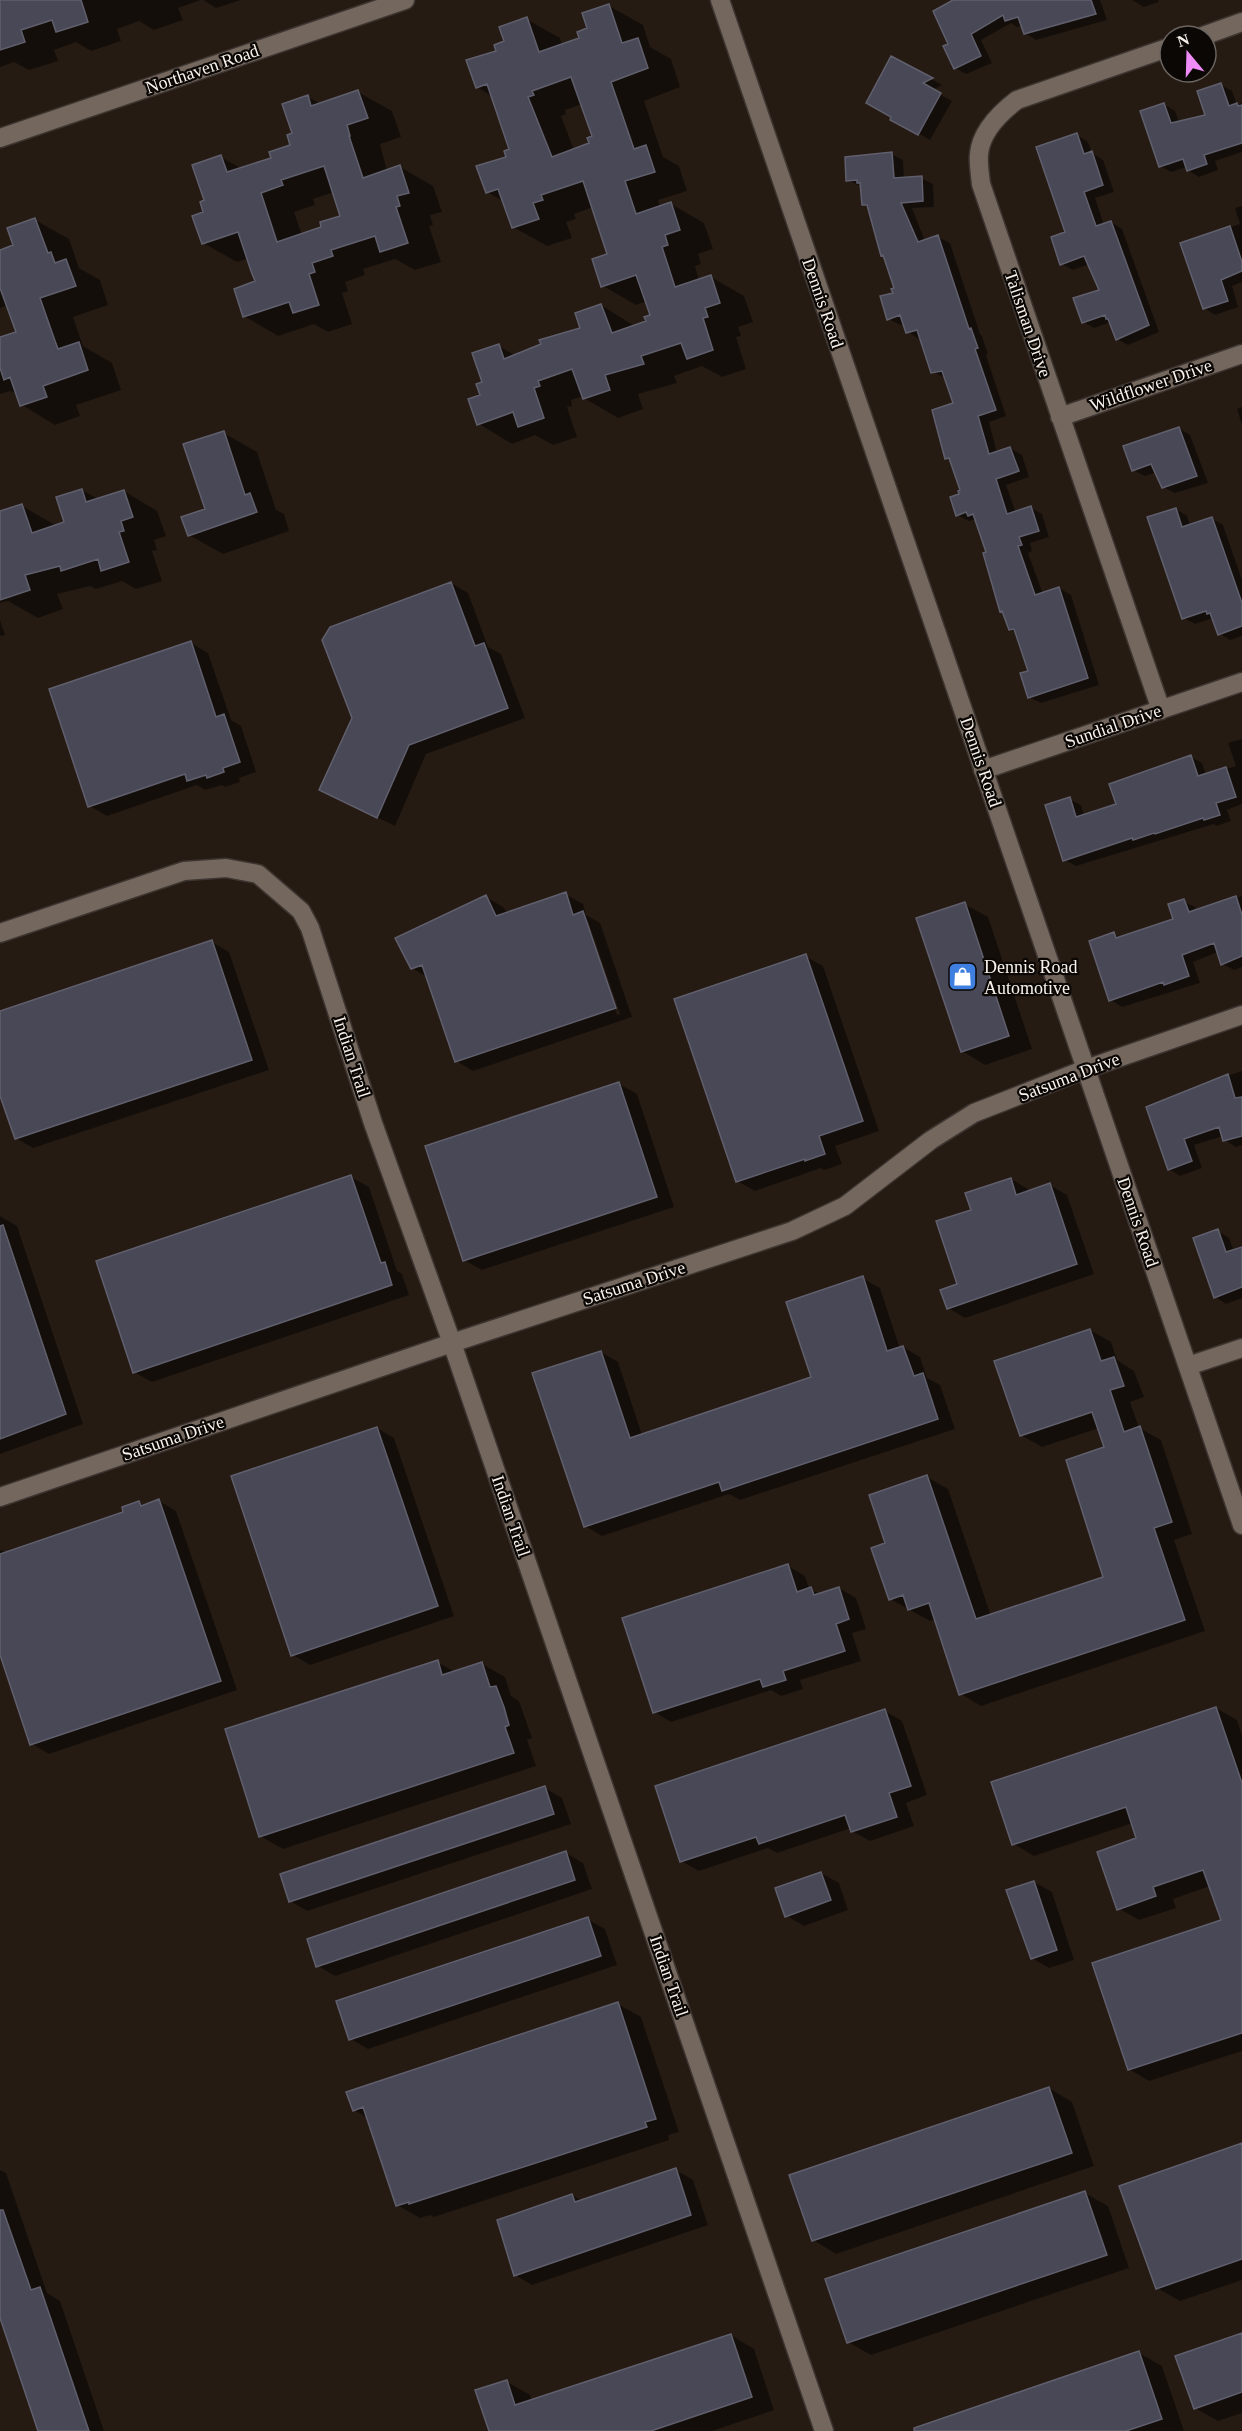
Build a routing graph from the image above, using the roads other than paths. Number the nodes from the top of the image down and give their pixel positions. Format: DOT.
graph roads {
  1 [pos="405,0"];
  2 [pos="720,0"];
  3 [pos="1242,22"];
  4 [pos="1218,31"];
  5 [pos="1158,51"];
  6 [pos="0,138"];
  7 [pos="1242,354"];
  8 [pos="1060,417"];
  9 [pos="1242,682"];
  10 [pos="1161,710"];
  11 [pos="983,770"];
  12 [pos="0,933"];
  13 [pos="1242,1016"];
  14 [pos="1086,1069"];
  15 [pos="452,1343"];
  16 [pos="1242,1348"];
  17 [pos="1188,1366"];
  18 [pos="0,1497"];
  19 [pos="1242,1525"];
  20 [pos="824,2431"];
  1 -- 6 [label="street, Northaven Road"];
  2 -- 11 [label="street, Dennis Road"];
  3 -- 4 [label="street"];
  5 -- 8 [label="street, Talisman Drive"];
  7 -- 8 [label="street, Wildflower Drive"];
  8 -- 10 [label="street, Talisman Drive"];
  9 -- 10 [label="street, Sundial Drive"];
  10 -- 11 [label="street, Sundial Drive"];
  11 -- 14 [label="street, Dennis Road"];
  12 -- 15 [label="street, Indian Trail"];
  13 -- 14 [label="street, Satsuma Drive"];
  14 -- 15 [label="street, Satsuma Drive"];
  14 -- 17 [label="street, Dennis Road"];
  15 -- 18 [label="street, Satsuma Drive"];
  15 -- 20 [label="street, Indian Trail"];
  16 -- 17 [label="street"];
  17 -- 19 [label="street, Dennis Road"];
}
